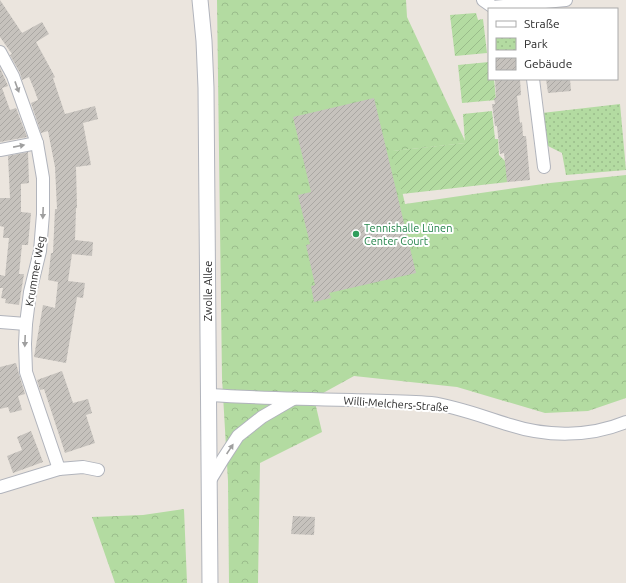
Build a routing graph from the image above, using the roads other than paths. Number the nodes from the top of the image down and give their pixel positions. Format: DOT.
graph roads {
  1 [pos="200,0"];
  2 [pos="483,0"];
  3 [pos="566,0"];
  4 [pos="523,7"];
  5 [pos="0,52"];
  6 [pos="533,80"];
  7 [pos="37,142"];
  8 [pos="0,150"];
  9 [pos="544,167"];
  10 [pos="0,322"];
  11 [pos="26,324"];
  12 [pos="209,395"];
  13 [pos="293,399"];
  14 [pos="626,422"];
  15 [pos="59,469"];
  16 [pos="98,470"];
  17 [pos="209,482"];
  18 [pos="0,487"];
  19 [pos="210,583"];
  1 -- 12 [label="street, Zwolle Allee"];
  2 -- 4 [label="street"];
  3 -- 4 [label="street"];
  5 -- 7 [label="street, Krummer Weg, one-way"];
  6 -- 9 [label="street"];
  8 -- 7 [label="street, one-way"];
  7 -- 11 [label="street, Krummer Weg, one-way"];
  10 -- 11 [label="street"];
  11 -- 15 [label="street, Krummer Weg, one-way"];
  12 -- 13 [label="street, Willi-Melchers-Straße"];
  12 -- 17 [label="street, Zwolle Allee"];
  13 -- 14 [label="street, Willi-Melchers-Straße"];
  17 -- 13 [label="street, one-way"];
  15 -- 16 [label="street"];
  15 -- 18 [label="street"];
  17 -- 19 [label="street, Zwolle Allee"];
}
